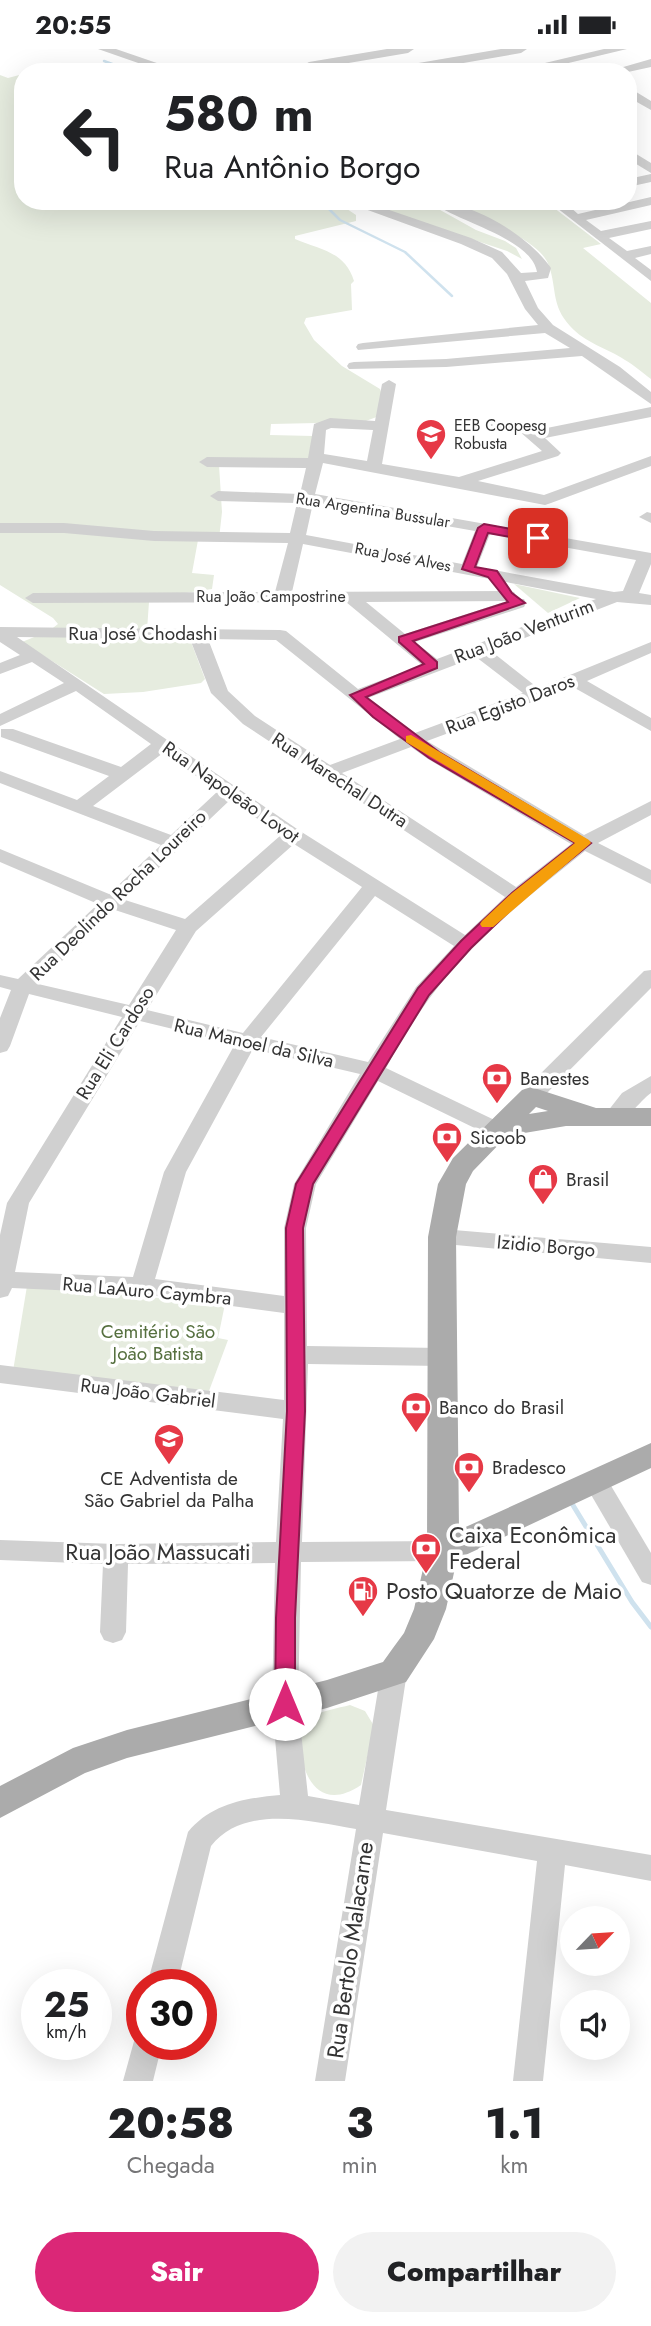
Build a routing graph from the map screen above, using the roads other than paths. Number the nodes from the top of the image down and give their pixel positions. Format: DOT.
graph roads {
  1 [pos="104,49"];
  2 [pos="408,49"];
  3 [pos="568,49"];
  4 [pos="622,49"];
  5 [pos="513,50"];
  6 [pos="359,57"];
  7 [pos="587,62"];
  8 [pos="148,63"];
  9 [pos="335,63"];
  10 [pos="367,63"];
  11 [pos="440,63"];
  12 [pos="529,63"];
  13 [pos="581,63"];
  14 [pos="650,64"];
  15 [pos="637,94"];
  16 [pos="651,107"];
  17 [pos="637,158"];
  18 [pos="651,169"];
  19 [pos="639,201"];
  20 [pos="375,210"];
  21 [pos="454,210"];
  22 [pos="566,210"];
  23 [pos="606,210"];
  24 [pos="651,215"];
  25 [pos="576,218"];
  26 [pos="651,225"];
  27 [pos="599,236"];
  28 [pos="651,250"];
  29 [pos="625,256"];
  30 [pos="651,277"];
  31 [pos="517,278"];
  32 [pos="548,328"];
  33 [pos="363,347"];
  34 [pos="584,351"];
  35 [pos="354,366"];
  36 [pos="623,376"];
  37 [pos="651,383"];
  38 [pos="389,384"];
  39 [pos="651,400"];
  40 [pos="651,412"];
  41 [pos="383,426"];
  42 [pos="494,426"];
  43 [pos="535,435"];
  44 [pos="315,460"];
  45 [pos="651,461"];
  46 [pos="207,463"];
  47 [pos="374,467"];
  48 [pos="460,482"];
  49 [pos="218,496"];
  50 [pos="307,497"];
  51 [pos="0,528"];
  52 [pos="484,528"];
  53 [pos="296,538"];
  54 [pos="649,558"];
  55 [pos="468,569"];
  56 [pos="492,574"];
  57 [pos="284,595"];
  58 [pos="348,595"];
  59 [pos="33,598"];
  60 [pos="513,599"];
  61 [pos="637,600"];
  62 [pos="552,624"];
  63 [pos="0,633"];
  64 [pos="197,634"];
  65 [pos="403,640"];
  66 [pos="651,647"];
  67 [pos="477,649"];
  68 [pos="34,655"];
  69 [pos="433,665"];
  70 [pos="0,670"];
  71 [pos="574,680"];
  72 [pos="77,684"];
  73 [pos="357,695"];
  74 [pos="536,695"];
  75 [pos="2,725"];
  76 [pos="651,726"];
  77 [pos="413,740"];
  78 [pos="163,744"];
  79 [pos="0,754"];
  80 [pos="328,772"];
  81 [pos="122,773"];
  82 [pos="0,777"];
  83 [pos="230,790"];
  84 [pos="80,806"];
  85 [pos="651,807"];
  86 [pos="293,835"];
  87 [pos="173,842"];
  88 [pos="584,843"];
  89 [pos="0,855"];
  90 [pos="651,878"];
  91 [pos="374,885"];
  92 [pos="517,896"];
  93 [pos="110,902"];
  94 [pos="188,927"];
  95 [pos="466,945"];
  96 [pos="651,976"];
  97 [pos="0,982"];
  98 [pos="22,987"];
  99 [pos="134,1014"];
  100 [pos="247,1041"];
  101 [pos="0,1046"];
  102 [pos="375,1071"];
  103 [pos="651,1083"];
  104 [pos="531,1096"];
  105 [pos="603,1116"];
  106 [pos="651,1117"];
  107 [pos="501,1129"];
  108 [pos="442,1237"];
  109 [pos="651,1255"];
  110 [pos="1,1283"];
  111 [pos="142,1286"];
  112 [pos="294,1306"];
  113 [pos="297,1355"];
  114 [pos="441,1357"];
  115 [pos="0,1374"];
  116 [pos="296,1411"];
  117 [pos="650,1456"];
  118 [pos="594,1481"];
  119 [pos="0,1550"];
  120 [pos="443,1551"];
  121 [pos="289,1553"];
  122 [pos="116,1554"];
  123 [pos="651,1575"];
  124 [pos="113,1632"];
  125 [pos="394,1672"];
  126 [pos="285,1704"];
  127 [pos="0,1803"];
  128 [pos="295,1806"];
  129 [pos="369,1819"];
  130 [pos="552,1853"];
  131 [pos="651,1868"];
  132 [pos="166,1969"];
  133 [pos="143,2060"];
  134 [pos="138,2081"];
  135 [pos="330,2081"];
  136 [pos="528,2081"];
  1 -- 8 [label="street"];
  2 -- 6 [label="street"];
  3 -- 7 [label="street"];
  4 -- 7 [label="street"];
  4 -- 14 [label="street"];
  5 -- 11 [label="street"];
  5 -- 12 [label="street"];
  6 -- 9 [label="street"];
  6 -- 10 [label="street"];
  7 -- 13 [label="street"];
  15 -- 16 [label="street"];
  17 -- 18 [label="street"];
  19 -- 24 [label="street"];
  20 -- 31 [label="street"];
  21 -- 31 [label="street"];
  22 -- 25 [label="street"];
  23 -- 25 [label="street"];
  25 -- 27 [label="street"];
  26 -- 27 [label="street"];
  27 -- 29 [label="street"];
  28 -- 29 [label="street"];
  29 -- 30 [label="street"];
  31 -- 32 [label="street"];
  32 -- 33 [label="street"];
  32 -- 34 [label="street"];
  34 -- 35 [label="street"];
  34 -- 36 [label="street"];
  36 -- 37 [label="street"];
  36 -- 39 [label="street"];
  38 -- 41 [label="street"];
  40 -- 43 [label="street"];
  41 -- 44 [label="street"];
  41 -- 47 [label="street"];
  42 -- 43 [label="street"];
  43 -- 48 [label="street"];
  44 -- 46 [label="street"];
  44 -- 47 [label="street"];
  44 -- 50 [label="street"];
  45 -- 48 [label="street"];
  47 -- 48 [label="street"];
  49 -- 50 [label="street, Rua Argentina Bussular"];
  50 -- 52 [label="street, Rua Argentina Bussular"];
  50 -- 53 [label="street"];
  51 -- 53 [label="street, Rua José Alves"];
  52 -- 54 [label="street, Rua Argentina Bussular"];
  52 -- 55 [label="street"];
  53 -- 55 [label="street, Rua José Alves"];
  53 -- 57 [label="street"];
  54 -- 61 [label="street"];
  55 -- 56 [label="street, Rua José Alves"];
  56 -- 60 [label="street"];
  56 -- 61 [label="street, Rua José Alves"];
  57 -- 58 [label="street, Rua João Campostrine"];
  57 -- 59 [label="street, Rua João Campostrine"];
  58 -- 60 [label="street, Rua João Campostrine"];
  58 -- 65 [label="street"];
  60 -- 62 [label="street"];
  60 -- 65 [label="street"];
  61 -- 62 [label="street, Rua João Venturim"];
  62 -- 67 [label="street, Rua João Venturim"];
  63 -- 64 [label="street, Rua José Chodashi"];
  63 -- 68 [label="street, Rua Napoleão Lovot"];
  64 -- 73 [label="street, Rua José Chodashi"];
  64 -- 80 [label="street, Rua Marechal Dutra"];
  65 -- 69 [label="street"];
  66 -- 71 [label="street, Rua Egisto Daros"];
  67 -- 69 [label="street, Rua João Venturim"];
  67 -- 74 [label="street"];
  68 -- 70 [label="street"];
  68 -- 72 [label="street, Rua Napoleão Lovot"];
  69 -- 73 [label="street, Rua João Venturim"];
  71 -- 74 [label="street, Rua Egisto Daros"];
  71 -- 76 [label="street"];
  72 -- 75 [label="street"];
  72 -- 78 [label="street, Rua Napoleão Lovot"];
  73 -- 77 [label="street"];
  74 -- 77 [label="street, Rua Egisto Daros"];
  75 -- 79 [label="street"];
  75 -- 81 [label="street"];
  77 -- 80 [label="street, Rua Egisto Daros"];
  77 -- 88 [label="street"];
  78 -- 81 [label="street"];
  78 -- 83 [label="street, Rua Napoleão Lovot"];
  80 -- 92 [label="street, Rua Marechal Dutra"];
  81 -- 84 [label="street"];
  82 -- 84 [label="street"];
  83 -- 86 [label="street, Rua Napoleão Lovot"];
  83 -- 87 [label="street, Rua Deolindo Rocha Loureiro"];
  84 -- 87 [label="street"];
  85 -- 88 [label="street"];
  86 -- 91 [label="street, Rua Napoleão Lovot"];
  86 -- 94 [label="street, Rua Eli Cardoso"];
  87 -- 93 [label="street, Rua Deolindo Rocha Loureiro"];
  88 -- 90 [label="street"];
  88 -- 92 [label="street"];
  89 -- 93 [label="street"];
  91 -- 95 [label="street, Rua Napoleão Lovot"];
  91 -- 100 [label="street"];
  92 -- 95 [label="street"];
  93 -- 94 [label="street"];
  93 -- 98 [label="street, Rua Deolindo Rocha Loureiro"];
  94 -- 99 [label="street, Rua Eli Cardoso"];
  95 -- 102 [label="street"];
  96 -- 104 [label="street"];
  97 -- 98 [label="street, Rua Manoel da Silva"];
  98 -- 99 [label="street, Rua Manoel da Silva"];
  98 -- 101 [label="street, Rua Deolindo Rocha Loureiro"];
  99 -- 100 [label="street, Rua Manoel da Silva"];
  99 -- 110 [label="street, Rua Eli Cardoso"];
  100 -- 102 [label="street, Rua Manoel da Silva"];
  100 -- 111 [label="street"];
  102 -- 107 [label="street, Rua Manoel da Silva"];
  102 -- 112 [label="street"];
  103 -- 105 [label="street"];
  104 -- 105 [label="main road"];
  104 -- 107 [label="main road"];
  105 -- 106 [label="main road"];
  105 -- 107 [label="main road"];
  107 -- 108 [label="main road"];
  108 -- 109 [label="street, Izidio Borgo"];
  108 -- 114 [label="main road"];
  110 -- 111 [label="street, Rua LaAuro Caymbra"];
  111 -- 112 [label="street, Rua LaAuro Caymbra"];
  112 -- 113 [label="street"];
  113 -- 114 [label="street"];
  113 -- 116 [label="street"];
  114 -- 120 [label="main road"];
  115 -- 116 [label="street, Rua João Gabriel"];
  116 -- 121 [label="street"];
  117 -- 118 [label="main road"];
  118 -- 120 [label="main road"];
  118 -- 123 [label="street"];
  119 -- 122 [label="street, Rua João Massucati"];
  120 -- 121 [label="street, Rua João Massucati"];
  120 -- 125 [label="main road"];
  121 -- 122 [label="street, Rua João Massucati"];
  121 -- 126 [label="street"];
  122 -- 124 [label="street"];
  125 -- 126 [label="main road"];
  125 -- 129 [label="street, Rua Bertolo Malacarne"];
  126 -- 127 [label="main road"];
  126 -- 128 [label="street"];
  128 -- 129 [label="street"];
  128 -- 132 [label="street"];
  129 -- 130 [label="street"];
  129 -- 135 [label="street, Rua Bertolo Malacarne"];
  130 -- 131 [label="street"];
  130 -- 136 [label="street"];
  133 -- 134 [label="street"];
}
